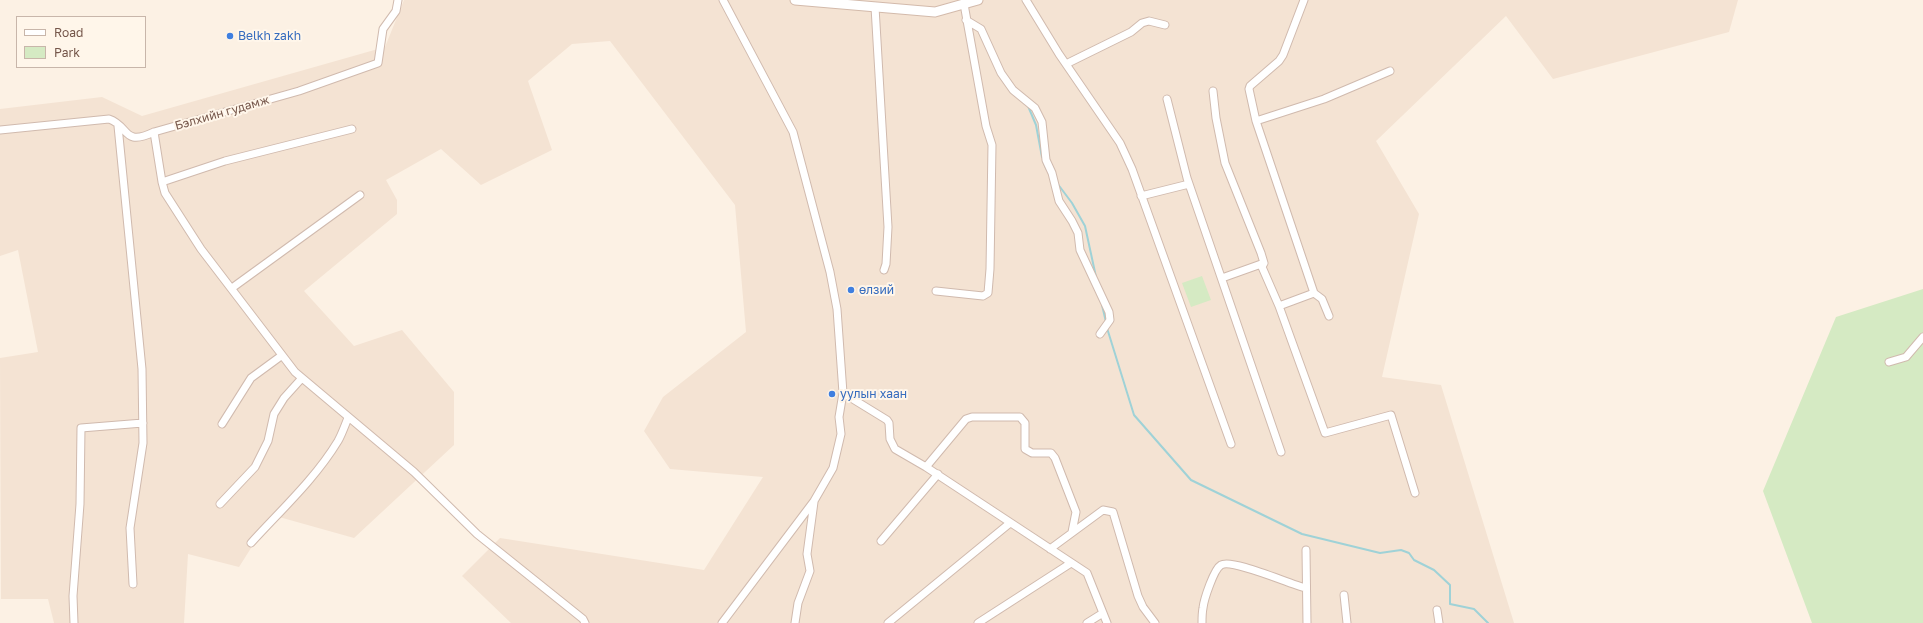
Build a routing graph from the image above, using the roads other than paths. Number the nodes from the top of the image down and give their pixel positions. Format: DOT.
graph roads {
  1 [pos="398,0"];
  2 [pos="723,0"];
  3 [pos="795,0"];
  4 [pos="978,0"];
  5 [pos="1026,0"];
  6 [pos="1304,0"];
  7 [pos="964,4"];
  8 [pos="875,7"];
  9 [pos="966,20"];
  10 [pos="1165,25"];
  11 [pos="1066,64"];
  12 [pos="1390,71"];
  13 [pos="1213,90"];
  14 [pos="1168,99"];
  15 [pos="1256,121"];
  16 [pos="118,126"];
  17 [pos="352,129"];
  18 [pos="0,130"];
  19 [pos="154,132"];
  20 [pos="162,182"];
  21 [pos="1189,184"];
  22 [pos="360,195"];
  23 [pos="1141,196"];
  24 [pos="1264,263"];
  25 [pos="884,270"];
  26 [pos="1222,278"];
  27 [pos="232,288"];
  28 [pos="936,291"];
  29 [pos="1314,293"];
  30 [pos="1279,306"];
  31 [pos="1329,316"];
  32 [pos="1102,331"];
  33 [pos="1923,337"];
  34 [pos="281,356"];
  35 [pos="1889,362"];
  36 [pos="302,378"];
  37 [pos="843,393"];
  38 [pos="348,418"];
  39 [pos="143,423"];
  40 [pos="222,424"];
  41 [pos="1230,444"];
  42 [pos="1281,452"];
  43 [pos="926,467"];
  44 [pos="938,474"];
  45 [pos="1415,493"];
  46 [pos="814,501"];
  47 [pos="220,504"];
  48 [pos="1010,523"];
  49 [pos="1072,532"];
  50 [pos="881,541"];
  51 [pos="251,543"];
  52 [pos="1050,548"];
  53 [pos="1306,550"];
  54 [pos="1072,563"];
  55 [pos="133,584"];
  56 [pos="1306,588"];
  57 [pos="1344,595"];
  58 [pos="1437,610"];
  59 [pos="1103,613"];
  60 [pos="74,623"];
  61 [pos="585,623"];
  62 [pos="722,623"];
  63 [pos="795,623"];
  64 [pos="888,623"];
  65 [pos="978,623"];
  66 [pos="1087,623"];
  67 [pos="1107,623"];
  68 [pos="1155,623"];
  69 [pos="1202,623"];
  70 [pos="1307,623"];
  71 [pos="1347,623"];
  72 [pos="1439,623"];
  1 -- 19 [label="street, Бэлхийн гудамж"];
  2 -- 37 [label="street"];
  3 -- 8 [label="main road"];
  4 -- 7 [label="main road"];
  5 -- 11 [label="street"];
  6 -- 15 [label="street"];
  7 -- 8 [label="main road"];
  7 -- 9 [label="street"];
  8 -- 25 [label="street"];
  9 -- 28 [label="street"];
  9 -- 32 [label="street"];
  10 -- 11 [label="street"];
  11 -- 23 [label="street"];
  12 -- 15 [label="street"];
  13 -- 24 [label="street"];
  14 -- 21 [label="street"];
  15 -- 29 [label="street"];
  16 -- 18 [label="street, Бэлхийн гудамж"];
  16 -- 19 [label="street, Бэлхийн гудамж"];
  16 -- 39 [label="street"];
  17 -- 20 [label="street"];
  19 -- 20 [label="street"];
  20 -- 27 [label="street"];
  21 -- 23 [label="street"];
  21 -- 26 [label="street"];
  22 -- 27 [label="street"];
  23 -- 41 [label="street"];
  24 -- 26 [label="street"];
  24 -- 30 [label="street"];
  26 -- 42 [label="street"];
  27 -- 34 [label="street"];
  29 -- 30 [label="street"];
  29 -- 31 [label="street"];
  30 -- 45 [label="street"];
  33 -- 35 [label="street"];
  34 -- 36 [label="street"];
  34 -- 40 [label="street"];
  36 -- 38 [label="street"];
  36 -- 47 [label="street"];
  37 -- 43 [label="street"];
  37 -- 46 [label="street"];
  38 -- 51 [label="street"];
  38 -- 61 [label="street"];
  39 -- 55 [label="street"];
  39 -- 60 [label="street"];
  43 -- 44 [label="street"];
  43 -- 49 [label="street"];
  44 -- 48 [label="street"];
  44 -- 50 [label="street"];
  46 -- 62 [label="street"];
  46 -- 63 [label="street"];
  48 -- 52 [label="street"];
  48 -- 64 [label="street"];
  49 -- 52 [label="street"];
  49 -- 68 [label="street"];
  52 -- 54 [label="street"];
  53 -- 56 [label="street"];
  54 -- 59 [label="street"];
  54 -- 65 [label="street"];
  56 -- 69 [label="street"];
  56 -- 70 [label="street"];
  57 -- 71 [label="street"];
  58 -- 72 [label="street"];
  59 -- 66 [label="street"];
  59 -- 67 [label="street"];
}
